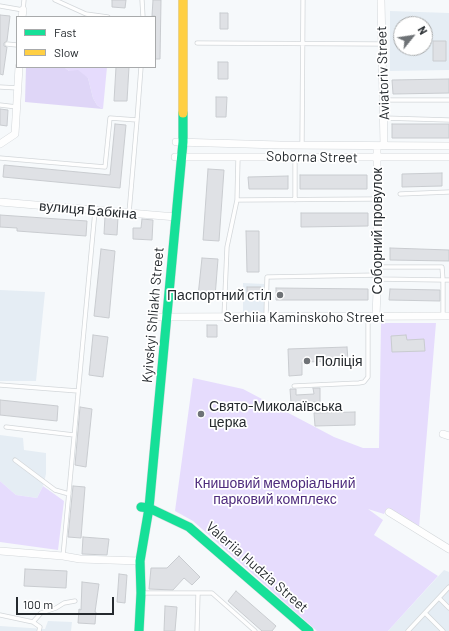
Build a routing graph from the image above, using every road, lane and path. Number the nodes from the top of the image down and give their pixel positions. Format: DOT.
graph roads {
  1 [pos="24,0"];
  2 [pos="54,0"];
  3 [pos="142,0"];
  4 [pos="176,0"];
  5 [pos="183,0"];
  6 [pos="303,0"];
  7 [pos="380,0"];
  8 [pos="0,6"];
  9 [pos="23,14"];
  10 [pos="101,16"];
  11 [pos="143,16"];
  12 [pos="197,43"];
  13 [pos="7,44"];
  14 [pos="302,44"];
  15 [pos="382,44"];
  16 [pos="16,45"];
  17 [pos="19,68"];
  18 [pos="141,68"];
  19 [pos="0,87"];
  20 [pos="18,88"];
  21 [pos="384,100"];
  22 [pos="449,100"];
  23 [pos="0,105"];
  24 [pos="17,107"];
  25 [pos="384,118"];
  26 [pos="138,120"];
  27 [pos="449,120"];
  28 [pos="179,142"];
  29 [pos="0,144"];
  30 [pos="302,145"];
  31 [pos="381,146"];
  32 [pos="449,146"];
  33 [pos="178,156"];
  34 [pos="238,156"];
  35 [pos="295,157"];
  36 [pos="449,157"];
  37 [pos="0,158"];
  38 [pos="377,158"];
  39 [pos="449,192"];
  40 [pos="400,194"];
  41 [pos="377,199"];
  42 [pos="237,200"];
  43 [pos="295,200"];
  44 [pos="0,202"];
  45 [pos="95,211"];
  46 [pos="129,213"];
  47 [pos="174,217"];
  48 [pos="378,274"];
  49 [pos="443,280"];
  50 [pos="449,280"];
  51 [pos="368,316"];
  52 [pos="376,316"];
  53 [pos="446,316"];
  54 [pos="163,317"];
  55 [pos="224,317"];
  56 [pos="266,317"];
  57 [pos="0,385"];
  58 [pos="294,386"];
  59 [pos="78,391"];
  60 [pos="6,427"];
  61 [pos="74,435"];
  62 [pos="16,460"];
  63 [pos="69,494"];
  64 [pos="145,508"];
  65 [pos="389,512"];
  66 [pos="449,550"];
  67 [pos="0,551"];
  68 [pos="63,556"];
  69 [pos="136,561"];
  70 [pos="449,587"];
  71 [pos="141,593"];
  72 [pos="198,594"];
  73 [pos="438,598"];
  74 [pos="75,601"];
  75 [pos="449,608"];
  76 [pos="424,613"];
  77 [pos="0,615"];
  78 [pos="33,622"];
  79 [pos="411,630"];
  80 [pos="39,631"];
  81 [pos="133,631"];
  82 [pos="139,631"];
  83 [pos="197,631"];
  84 [pos="255,631"];
  85 [pos="309,631"];
  86 [pos="443,631"];
  1 -- 9 [label="lane"];
  2 -- 10 [label="lane"];
  3 -- 11 [label="lane"];
  4 -- 28 [label="main road, Kyivskyi Shliakh Street"];
  5 -- 28 [label="main road, Kyivskyi Shliakh Street"];
  6 -- 14 [label="lane"];
  7 -- 15 [label="street, Aviatoriv Street"];
  8 -- 9 [label="lane"];
  12 -- 14 [label="lane"];
  13 -- 16 [label="lane"];
  14 -- 15 [label="lane"];
  14 -- 30 [label="lane"];
  15 -- 21 [label="street, Aviatoriv Street"];
  17 -- 20 [label="street"];
  18 -- 26 [label="lane"];
  19 -- 20 [label="lane"];
  20 -- 24 [label="street"];
  21 -- 22 [label="lane"];
  21 -- 25 [label="street, Aviatoriv Street"];
  23 -- 24 [label="lane"];
  24 -- 29 [label="street"];
  25 -- 27 [label="lane"];
  25 -- 31 [label="street, Aviatoriv Street"];
  26 -- 37 [label="lane"];
  26 -- 46 [label="lane"];
  28 -- 30 [label="street, Soborna Street"];
  28 -- 33 [label="main road, Kyivskyi Shliakh Street"];
  30 -- 31 [label="street, Soborna Street"];
  31 -- 32 [label="street, Soborna Street"];
  31 -- 38 [label="street, Соборний провулок"];
  33 -- 34 [label="street, Soborna Street"];
  33 -- 47 [label="main road, Kyivskyi Shliakh Street"];
  34 -- 35 [label="street, Soborna Street"];
  34 -- 42 [label="lane"];
  35 -- 38 [label="street, Soborna Street"];
  35 -- 43 [label="lane"];
  36 -- 38 [label="street, Soborna Street"];
  38 -- 41 [label="street, Соборний провулок"];
  39 -- 40 [label="lane"];
  41 -- 43 [label="lane"];
  41 -- 48 [label="street, Соборний провулок"];
  42 -- 43 [label="lane"];
  42 -- 55 [label="lane"];
  44 -- 45 [label="street, вулиця Бабкіна"];
  45 -- 46 [label="street, вулиця Бабкіна"];
  45 -- 59 [label="lane"];
  46 -- 47 [label="street, вулиця Бабкіна"];
  47 -- 54 [label="main road, Kyivskyi Shliakh Street"];
  48 -- 49 [label="lane"];
  48 -- 49 [label="lane"];
  48 -- 52 [label="street, Соборний провулок"];
  48 -- 56 [label="lane"];
  49 -- 50 [label="lane"];
  49 -- 53 [label="lane"];
  51 -- 52 [label="street, Serhiia Kaminskoho Street"];
  51 -- 56 [label="street, Serhiia Kaminskoho Street"];
  51 -- 58 [label="lane"];
  52 -- 53 [label="street, Serhiia Kaminskoho Street"];
  54 -- 55 [label="street, Serhiia Kaminskoho Street"];
  54 -- 64 [label="main road, Kyivskyi Shliakh Street"];
  55 -- 56 [label="street, Serhiia Kaminskoho Street"];
  57 -- 59 [label="lane"];
  59 -- 61 [label="lane"];
  60 -- 61 [label="lane"];
  61 -- 63 [label="lane"];
  62 -- 63 [label="lane"];
  63 -- 68 [label="lane"];
  64 -- 69 [label="main road, Kyivskyi Shliakh Street"];
  64 -- 85 [label="main road, Valeriia Hudzia Street"];
  65 -- 66 [label="street"];
  67 -- 68 [label="street"];
  68 -- 69 [label="street"];
  69 -- 71 [label="main road, Kyivskyi Shliakh Street"];
  69 -- 81 [label="main road, Kyivskyi Shliakh Street"];
  70 -- 73 [label="lane"];
  71 -- 72 [label="lane"];
  71 -- 82 [label="main road, Kyivskyi Shliakh Street"];
  72 -- 83 [label="lane"];
  72 -- 84 [label="lane"];
  73 -- 75 [label="lane"];
  73 -- 76 [label="lane"];
  74 -- 78 [label="lane"];
  76 -- 79 [label="lane"];
  76 -- 86 [label="lane"];
  77 -- 78 [label="lane"];
  78 -- 80 [label="lane"];
}
